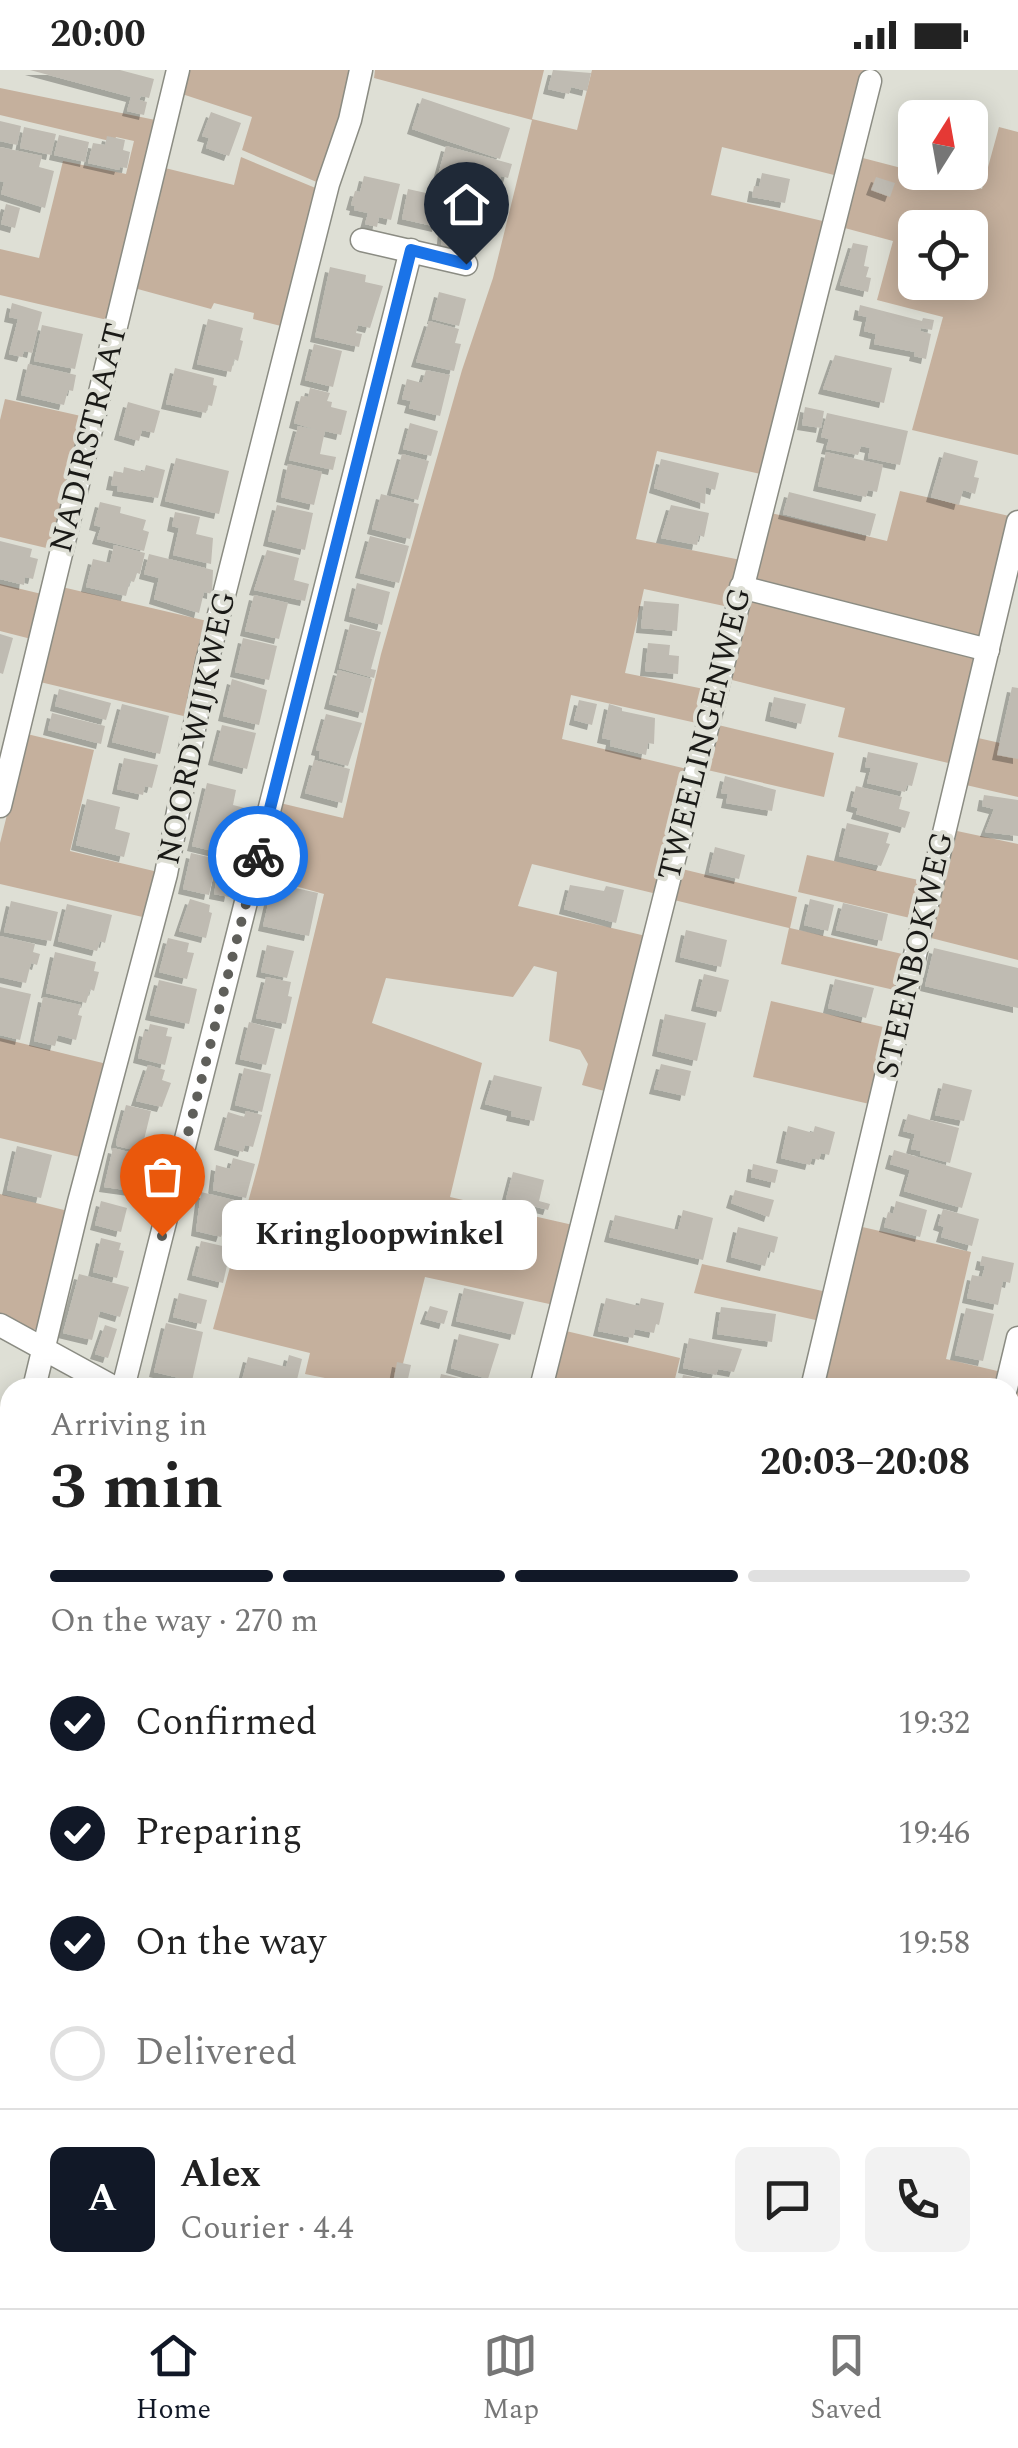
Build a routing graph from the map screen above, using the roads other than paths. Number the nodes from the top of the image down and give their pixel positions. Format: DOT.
graph roads {
  1 [pos="178,70"];
  2 [pos="362,70"];
  3 [pos="870,80"];
  4 [pos="362,240"];
  5 [pos="411,250"];
  6 [pos="466,264"];
  7 [pos="1018,522"];
  8 [pos="741,587"];
  9 [pos="988,650"];
  10 [pos="0,806"];
  11 [pos="0,1326"];
  12 [pos="1018,1338"];
  13 [pos="44,1348"];
  14 [pos="36,1378"];
  15 [pos="98,1378"];
  16 [pos="126,1378"];
  17 [pos="544,1378"];
  18 [pos="814,1378"];
  19 [pos="1008,1378"];
  1 -- 10 [label="street, NADIRSTRAAT"];
  2 -- 13 [label="street, NOORDWIJKWEG"];
  3 -- 8 [label="street, TWEELINGENWEG"];
  4 -- 5 [label="street"];
  5 -- 6 [label="street"];
  5 -- 16 [label="street"];
  7 -- 9 [label="street, STEENBOKWEG"];
  8 -- 9 [label="street"];
  8 -- 17 [label="street, TWEELINGENWEG"];
  9 -- 18 [label="street, STEENBOKWEG"];
  11 -- 13 [label="street"];
  12 -- 19 [label="street"];
  13 -- 14 [label="street, NOORDWIJKWEG"];
  13 -- 15 [label="street"];
}
